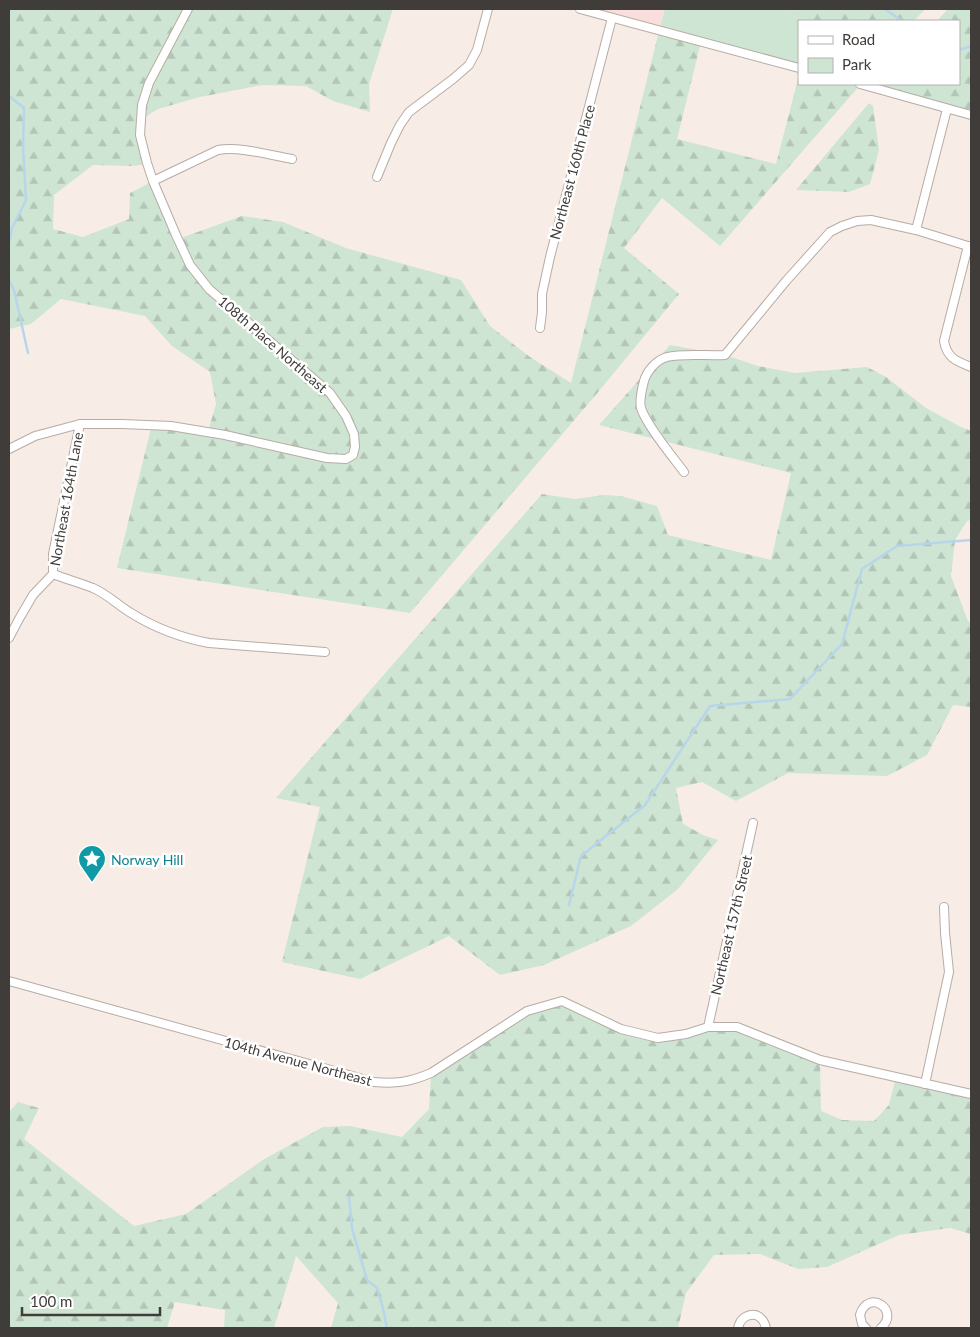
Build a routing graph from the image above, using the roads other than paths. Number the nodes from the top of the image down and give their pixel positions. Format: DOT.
graph roads {
  1 [pos="188,9"];
  2 [pos="488,9"];
  3 [pos="580,9"];
  4 [pos="612,18"];
  5 [pos="798,68"];
  6 [pos="863,85"];
  7 [pos="947,109"];
  8 [pos="971,115"];
  9 [pos="292,159"];
  10 [pos="377,177"];
  11 [pos="153,180"];
  12 [pos="916,230"];
  13 [pos="970,246"];
  14 [pos="540,328"];
  15 [pos="971,367"];
  16 [pos="80,424"];
  17 [pos="9,449"];
  18 [pos="684,472"];
  19 [pos="53,574"];
  20 [pos="9,638"];
  21 [pos="325,652"];
  22 [pos="753,823"];
  23 [pos="944,906"];
  24 [pos="9,981"];
  25 [pos="708,1027"];
  26 [pos="925,1084"];
  27 [pos="971,1094"];
  28 [pos="738,1328"];
  29 [pos="766,1328"];
  30 [pos="866,1328"];
  31 [pos="881,1328"];
  1 -- 11 [label="street, 108th Place Northeast"];
  2 -- 10 [label="street"];
  3 -- 4 [label="street"];
  4 -- 5 [label="street"];
  4 -- 14 [label="street, Northeast 160th Place"];
  6 -- 7 [label="street"];
  7 -- 8 [label="street"];
  7 -- 12 [label="street"];
  9 -- 11 [label="street"];
  11 -- 16 [label="street, 108th Place Northeast"];
  12 -- 13 [label="street"];
  12 -- 18 [label="street"];
  13 -- 15 [label="street"];
  16 -- 17 [label="street"];
  16 -- 19 [label="street, Northeast 164th Lane"];
  19 -- 20 [label="street"];
  19 -- 21 [label="street"];
  22 -- 25 [label="street, Northeast 157th Street"];
  23 -- 26 [label="street"];
  24 -- 25 [label="street, 104th Avenue Northeast"];
  25 -- 26 [label="street, 104th Avenue Northeast"];
  26 -- 27 [label="street, 104th Avenue Northeast"];
  28 -- 29 [label="street"];
  30 -- 31 [label="street"];
}
